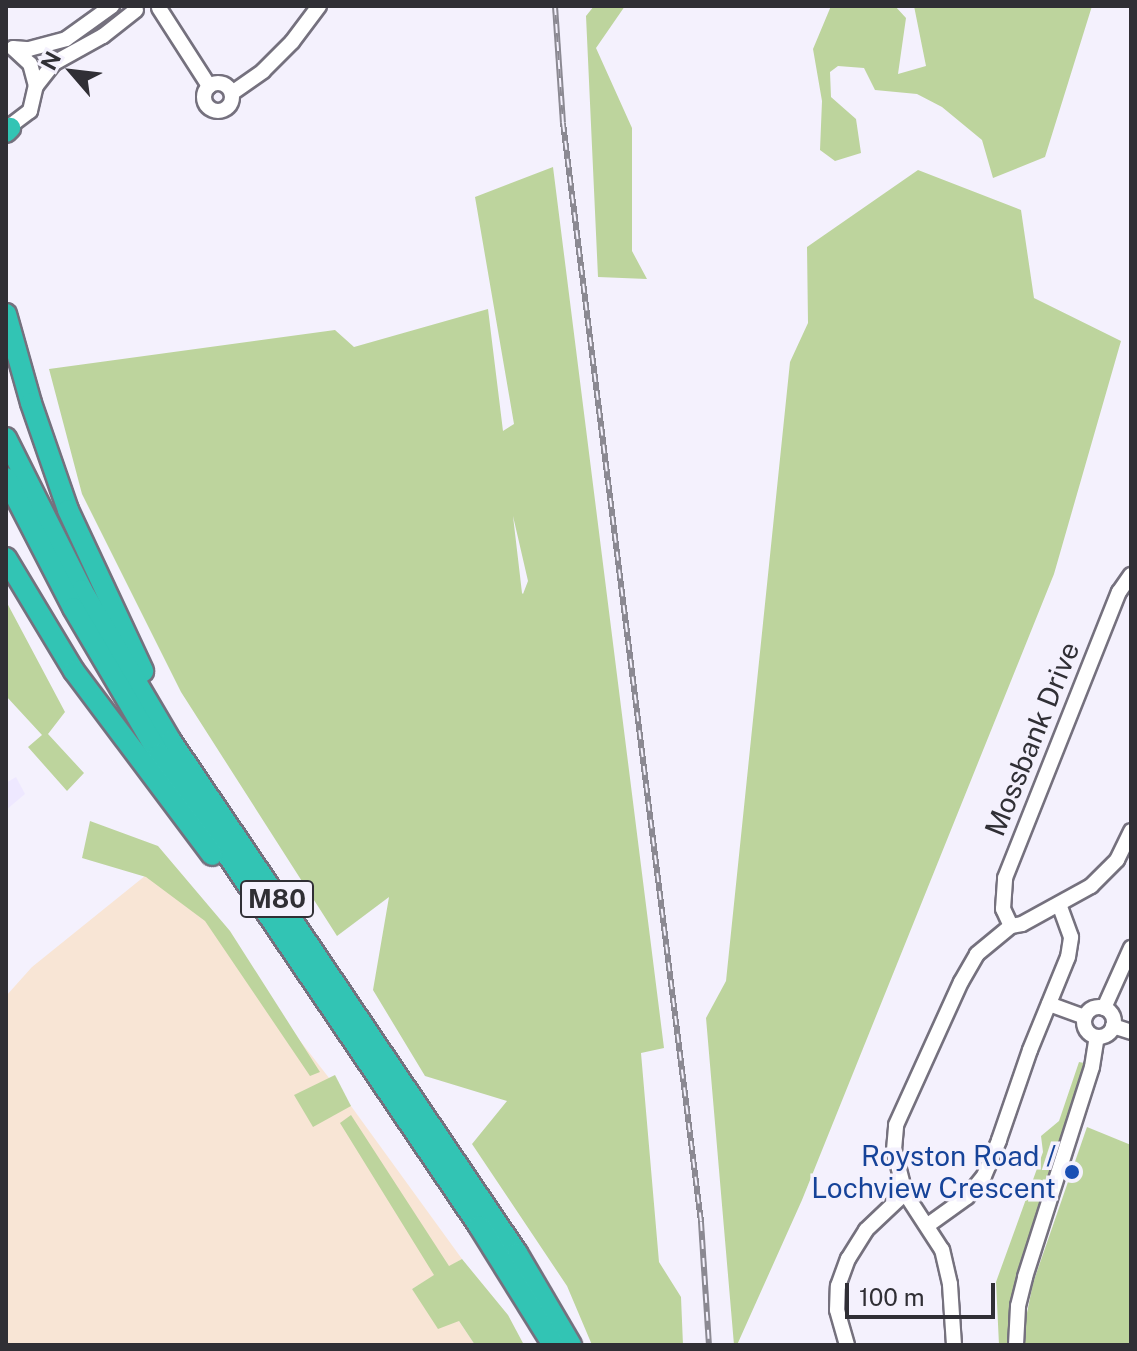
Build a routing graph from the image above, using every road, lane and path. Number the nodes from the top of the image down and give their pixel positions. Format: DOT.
graph roads {
  1 [pos="112,6"];
  2 [pos="319,6"];
  3 [pos="160,7"];
  4 [pos="133,8"];
  5 [pos="10,47"];
  6 [pos="36,86"];
  7 [pos="209,86"];
  8 [pos="232,93"];
  9 [pos="7,129"];
  10 [pos="6,314"];
  11 [pos="6,438"];
  12 [pos="6,478"];
  13 [pos="6,558"];
  14 [pos="1131,575"];
  15 [pos="1131,831"];
  16 [pos="1059,904"];
  17 [pos="293,923"];
  18 [pos="1011,926"];
  19 [pos="1131,948"];
  20 [pos="323,997"];
  21 [pos="1049,1004"];
  22 [pos="1104,1008"];
  23 [pos="1085,1017"];
  24 [pos="1113,1026"];
  25 [pos="1131,1032"];
  26 [pos="1097,1037"];
  27 [pos="905,1193"];
  28 [pos="928,1225"];
  29 [pos="553,1345"];
  30 [pos="571,1345"];
  31 [pos="847,1345"];
  32 [pos="954,1345"];
  33 [pos="1016,1345"];
  1 -- 5 [label="street"];
  2 -- 8 [label="street"];
  3 -- 4 [label="street"];
  3 -- 7 [label="street"];
  4 -- 6 [label="street"];
  5 -- 6 [label="street"];
  6 -- 9 [label="street"];
  7 -- 8 [label="street"];
  7 -- 8 [label="street"];
  10 -- 17 [label="highway"];
  11 -- 17 [label="highway, M80"];
  12 -- 20 [label="highway, M80"];
  13 -- 20 [label="highway"];
  14 -- 18 [label="street, Mossbank Drive"];
  15 -- 16 [label="street"];
  16 -- 18 [label="street"];
  16 -- 21 [label="street"];
  17 -- 30 [label="highway, M80"];
  18 -- 27 [label="street"];
  19 -- 22 [label="street"];
  20 -- 29 [label="highway, M80"];
  21 -- 23 [label="street"];
  21 -- 28 [label="street"];
  22 -- 23 [label="street"];
  22 -- 24 [label="street"];
  23 -- 26 [label="street"];
  24 -- 25 [label="street"];
  24 -- 26 [label="street"];
  26 -- 33 [label="street"];
  27 -- 28 [label="street"];
  27 -- 31 [label="street"];
  28 -- 32 [label="street"];
}
